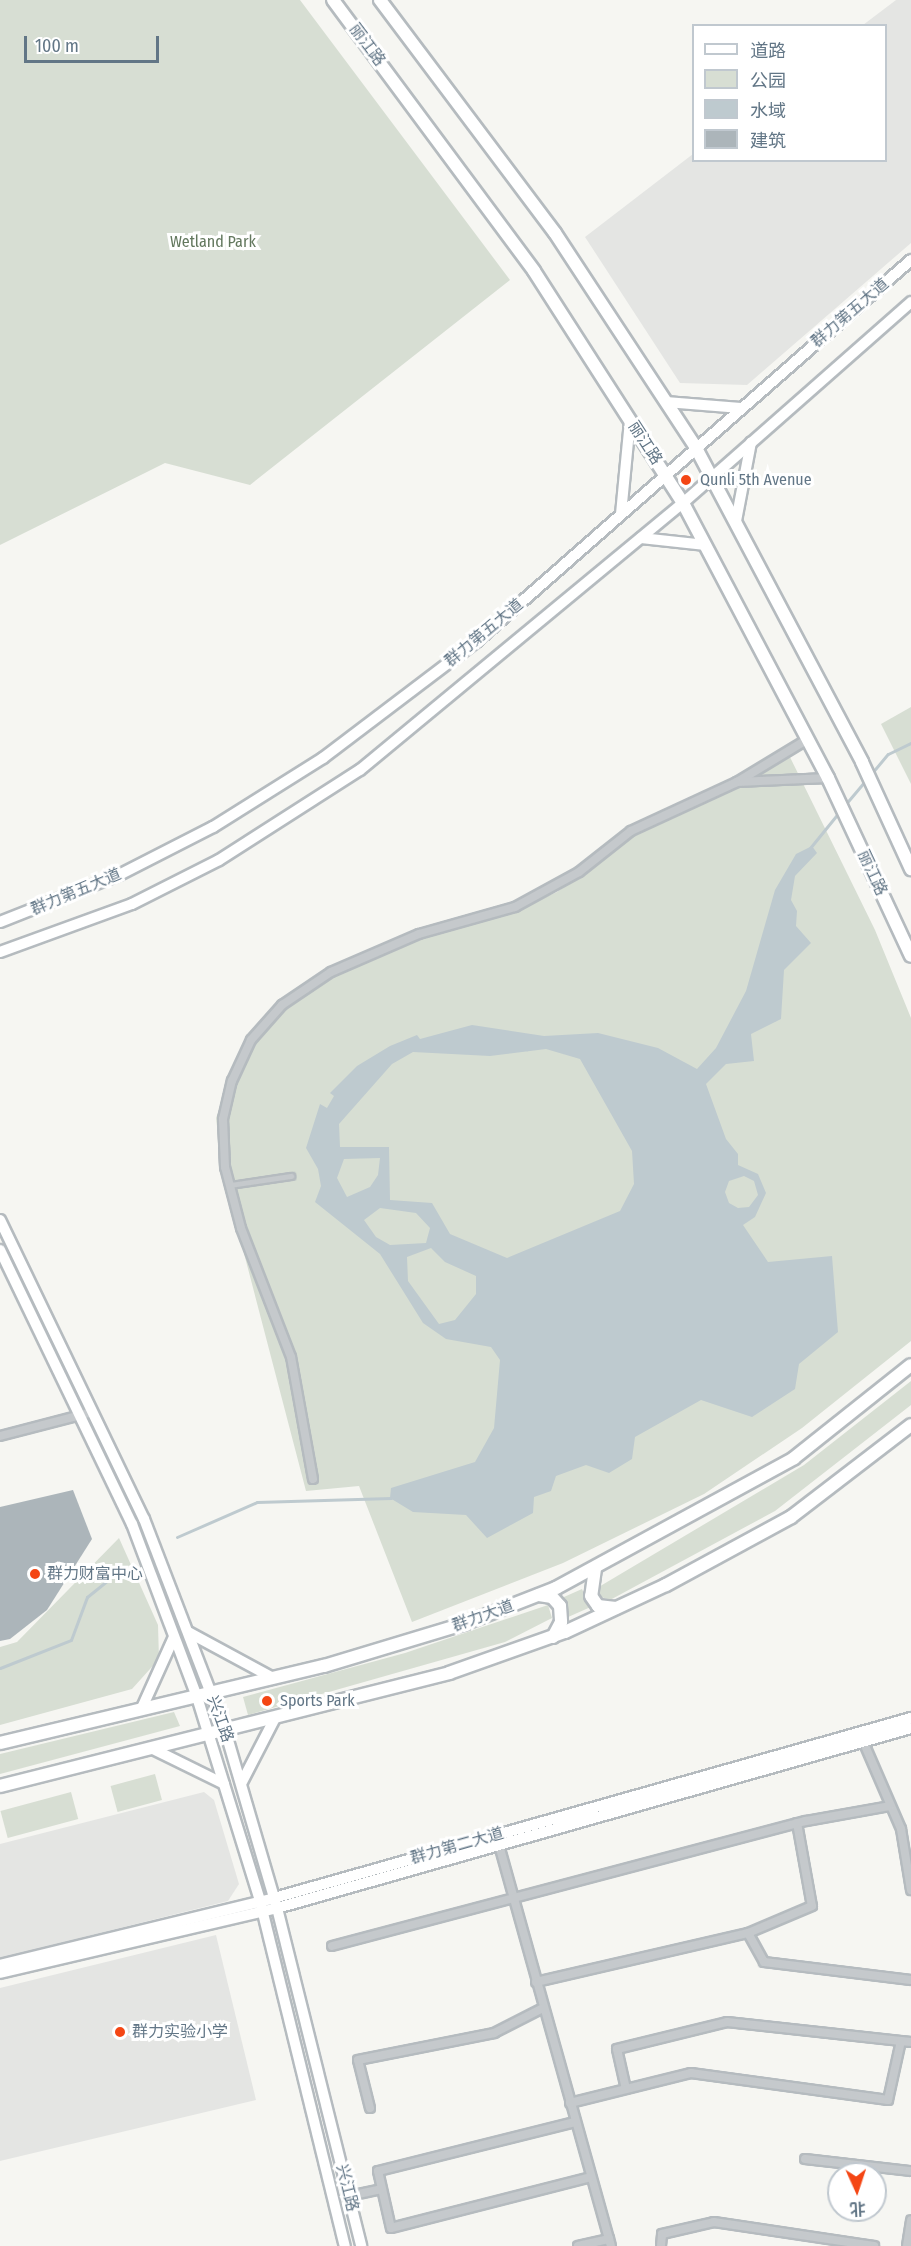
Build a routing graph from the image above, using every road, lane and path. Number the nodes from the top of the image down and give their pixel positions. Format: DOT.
graph roads {
  1 [pos="333,0"];
  2 [pos="380,0"];
  3 [pos="911,260"];
  4 [pos="911,302"];
  5 [pos="666,402"];
  6 [pos="741,408"];
  7 [pos="630,420"];
  8 [pos="751,442"];
  9 [pos="696,448"];
  10 [pos="666,475"];
  11 [pos="711,476"];
  12 [pos="683,503"];
  13 [pos="621,514"];
  14 [pos="736,521"];
  15 [pos="641,538"];
  16 [pos="705,545"];
  17 [pos="808,739"];
  18 [pos="828,778"];
  19 [pos="737,782"];
  20 [pos="911,869"];
  21 [pos="0,922"];
  22 [pos="0,952"];
  23 [pos="911,956"];
  24 [pos="291,1176"];
  25 [pos="230,1185"];
  26 [pos="0,1220"];
  27 [pos="0,1250"];
  28 [pos="911,1365"];
  29 [pos="93,1412"];
  30 [pos="81,1416"];
  31 [pos="911,1425"];
  32 [pos="0,1436"];
  33 [pos="313,1479"];
  34 [pos="595,1569"];
  35 [pos="539,1595"];
  36 [pos="620,1607"];
  37 [pos="188,1632"];
  38 [pos="174,1637"];
  39 [pos="553,1637"];
  40 [pos="273,1678"];
  41 [pos="212,1694"];
  42 [pos="197,1697"];
  43 [pos="141,1710"];
  44 [pos="275,1718"];
  45 [pos="911,1718"];
  46 [pos="911,1728"];
  47 [pos="225,1730"];
  48 [pos="209,1735"];
  49 [pos="863,1741"];
  50 [pos="0,1743"];
  51 [pos="153,1749"];
  52 [pos="242,1782"];
  53 [pos="224,1784"];
  54 [pos="0,1786"];
  55 [pos="890,1806"];
  56 [pos="797,1823"];
  57 [pos="907,1842"];
  58 [pos="499,1845"];
  59 [pos="911,1890"];
  60 [pos="512,1898"];
  61 [pos="275,1903"];
  62 [pos="261,1906"];
  63 [pos="748,1932"];
  64 [pos="332,1946"];
  65 [pos="0,1965"];
  66 [pos="0,1973"];
  67 [pos="911,1980"];
  68 [pos="536,1982"];
  69 [pos="543,2008"];
  70 [pos="901,2040"];
  71 [pos="911,2042"];
  72 [pos="626,2089"];
  73 [pos="570,2103"];
  74 [pos="370,2109"];
  75 [pos="575,2122"];
  76 [pos="805,2159"];
  77 [pos="911,2171"];
  78 [pos="591,2177"];
  79 [pos="381,2188"];
  80 [pos="349,2196"];
  81 [pos="911,2220"];
  82 [pos="610,2242"];
  83 [pos="345,2246"];
  84 [pos="361,2246"];
  85 [pos="578,2246"];
  86 [pos="661,2246"];
  87 [pos="874,2246"];
  88 [pos="907,2246"];
  1 -- 7 [label="main road, 丽江路"];
  2 -- 5 [label="main road"];
  3 -- 6 [label="main road, 群力第五大道"];
  4 -- 8 [label="main road, 群力第五大道"];
  5 -- 6 [label="main road"];
  5 -- 9 [label="main road"];
  6 -- 9 [label="main road, 群力第五大道"];
  7 -- 10 [label="main road, 丽江路"];
  7 -- 13 [label="main road"];
  8 -- 11 [label="main road, 群力第五大道"];
  8 -- 14 [label="main road"];
  9 -- 10 [label="main road, 群力第五大道"];
  9 -- 11 [label="main road"];
  10 -- 12 [label="main road, 丽江路"];
  10 -- 13 [label="main road, 群力第五大道"];
  11 -- 12 [label="main road, 群力第五大道"];
  11 -- 14 [label="main road"];
  12 -- 15 [label="main road, 群力第五大道"];
  12 -- 16 [label="main road, 丽江路"];
  13 -- 21 [label="main road, 群力第五大道"];
  14 -- 20 [label="main road"];
  15 -- 16 [label="main road"];
  15 -- 22 [label="main road, 群力第五大道"];
  16 -- 17 [label="main road, 丽江路"];
  17 -- 18 [label="main road, 丽江路"];
  17 -- 19 [label="street"];
  18 -- 19 [label="street"];
  18 -- 23 [label="main road, 丽江路"];
  19 -- 25 [label="street"];
  24 -- 25 [label="street"];
  25 -- 33 [label="street"];
  26 -- 29 [label="main road, 兴江路"];
  27 -- 30 [label="main road, 兴江路"];
  28 -- 34 [label="main road, 群力大道"];
  29 -- 30 [label="street"];
  29 -- 37 [label="main road, 兴江路"];
  30 -- 32 [label="street"];
  30 -- 38 [label="main road, 兴江路"];
  31 -- 36 [label="main road"];
  34 -- 35 [label="main road, 群力大道"];
  34 -- 36 [label="main road"];
  35 -- 39 [label="main road"];
  35 -- 40 [label="main road, 群力大道"];
  36 -- 39 [label="main road"];
  37 -- 40 [label="main road"];
  37 -- 41 [label="main road, 兴江路"];
  38 -- 42 [label="main road, 兴江路"];
  38 -- 43 [label="main road"];
  39 -- 44 [label="main road"];
  40 -- 41 [label="main road, 群力大道"];
  41 -- 42 [label="main road, 群力大道"];
  41 -- 47 [label="main road, 兴江路"];
  42 -- 43 [label="main road, 群力大道"];
  42 -- 48 [label="main road, 兴江路"];
  43 -- 50 [label="main road, 群力大道"];
  44 -- 47 [label="main road"];
  44 -- 52 [label="main road"];
  45 -- 61 [label="main road, 群力第二大道"];
  46 -- 49 [label="main road, 群力第二大道"];
  47 -- 48 [label="main road"];
  47 -- 52 [label="main road, 兴江路"];
  48 -- 51 [label="main road"];
  48 -- 53 [label="main road, 兴江路"];
  49 -- 55 [label="street"];
  49 -- 58 [label="main road, 群力第二大道"];
  51 -- 53 [label="main road"];
  51 -- 54 [label="main road"];
  52 -- 61 [label="main road, 兴江路"];
  53 -- 62 [label="main road, 兴江路"];
  55 -- 56 [label="street"];
  55 -- 57 [label="street"];
  56 -- 60 [label="street"];
  56 -- 63 [label="street"];
  57 -- 59 [label="street"];
  58 -- 60 [label="street"];
  58 -- 61 [label="main road, 群力第二大道"];
  60 -- 64 [label="street"];
  60 -- 68 [label="street"];
  61 -- 62 [label="main road, 群力第二大道"];
  61 -- 80 [label="main road, 兴江路"];
  62 -- 65 [label="main road, 群力第二大道"];
  62 -- 66 [label="main road, 群力第二大道"];
  62 -- 83 [label="main road, 兴江路"];
  63 -- 67 [label="street"];
  63 -- 68 [label="street"];
  68 -- 69 [label="street"];
  69 -- 73 [label="street"];
  69 -- 74 [label="street"];
  70 -- 71 [label="street"];
  70 -- 72 [label="street"];
  70 -- 72 [label="street"];
  72 -- 73 [label="street"];
  73 -- 75 [label="street"];
  75 -- 78 [label="street"];
  75 -- 79 [label="street"];
  76 -- 77 [label="street"];
  78 -- 79 [label="street"];
  78 -- 82 [label="street"];
  79 -- 80 [label="street"];
  80 -- 84 [label="main road, 兴江路"];
  81 -- 88 [label="street"];
  82 -- 85 [label="street"];
  86 -- 87 [label="street"];
}
